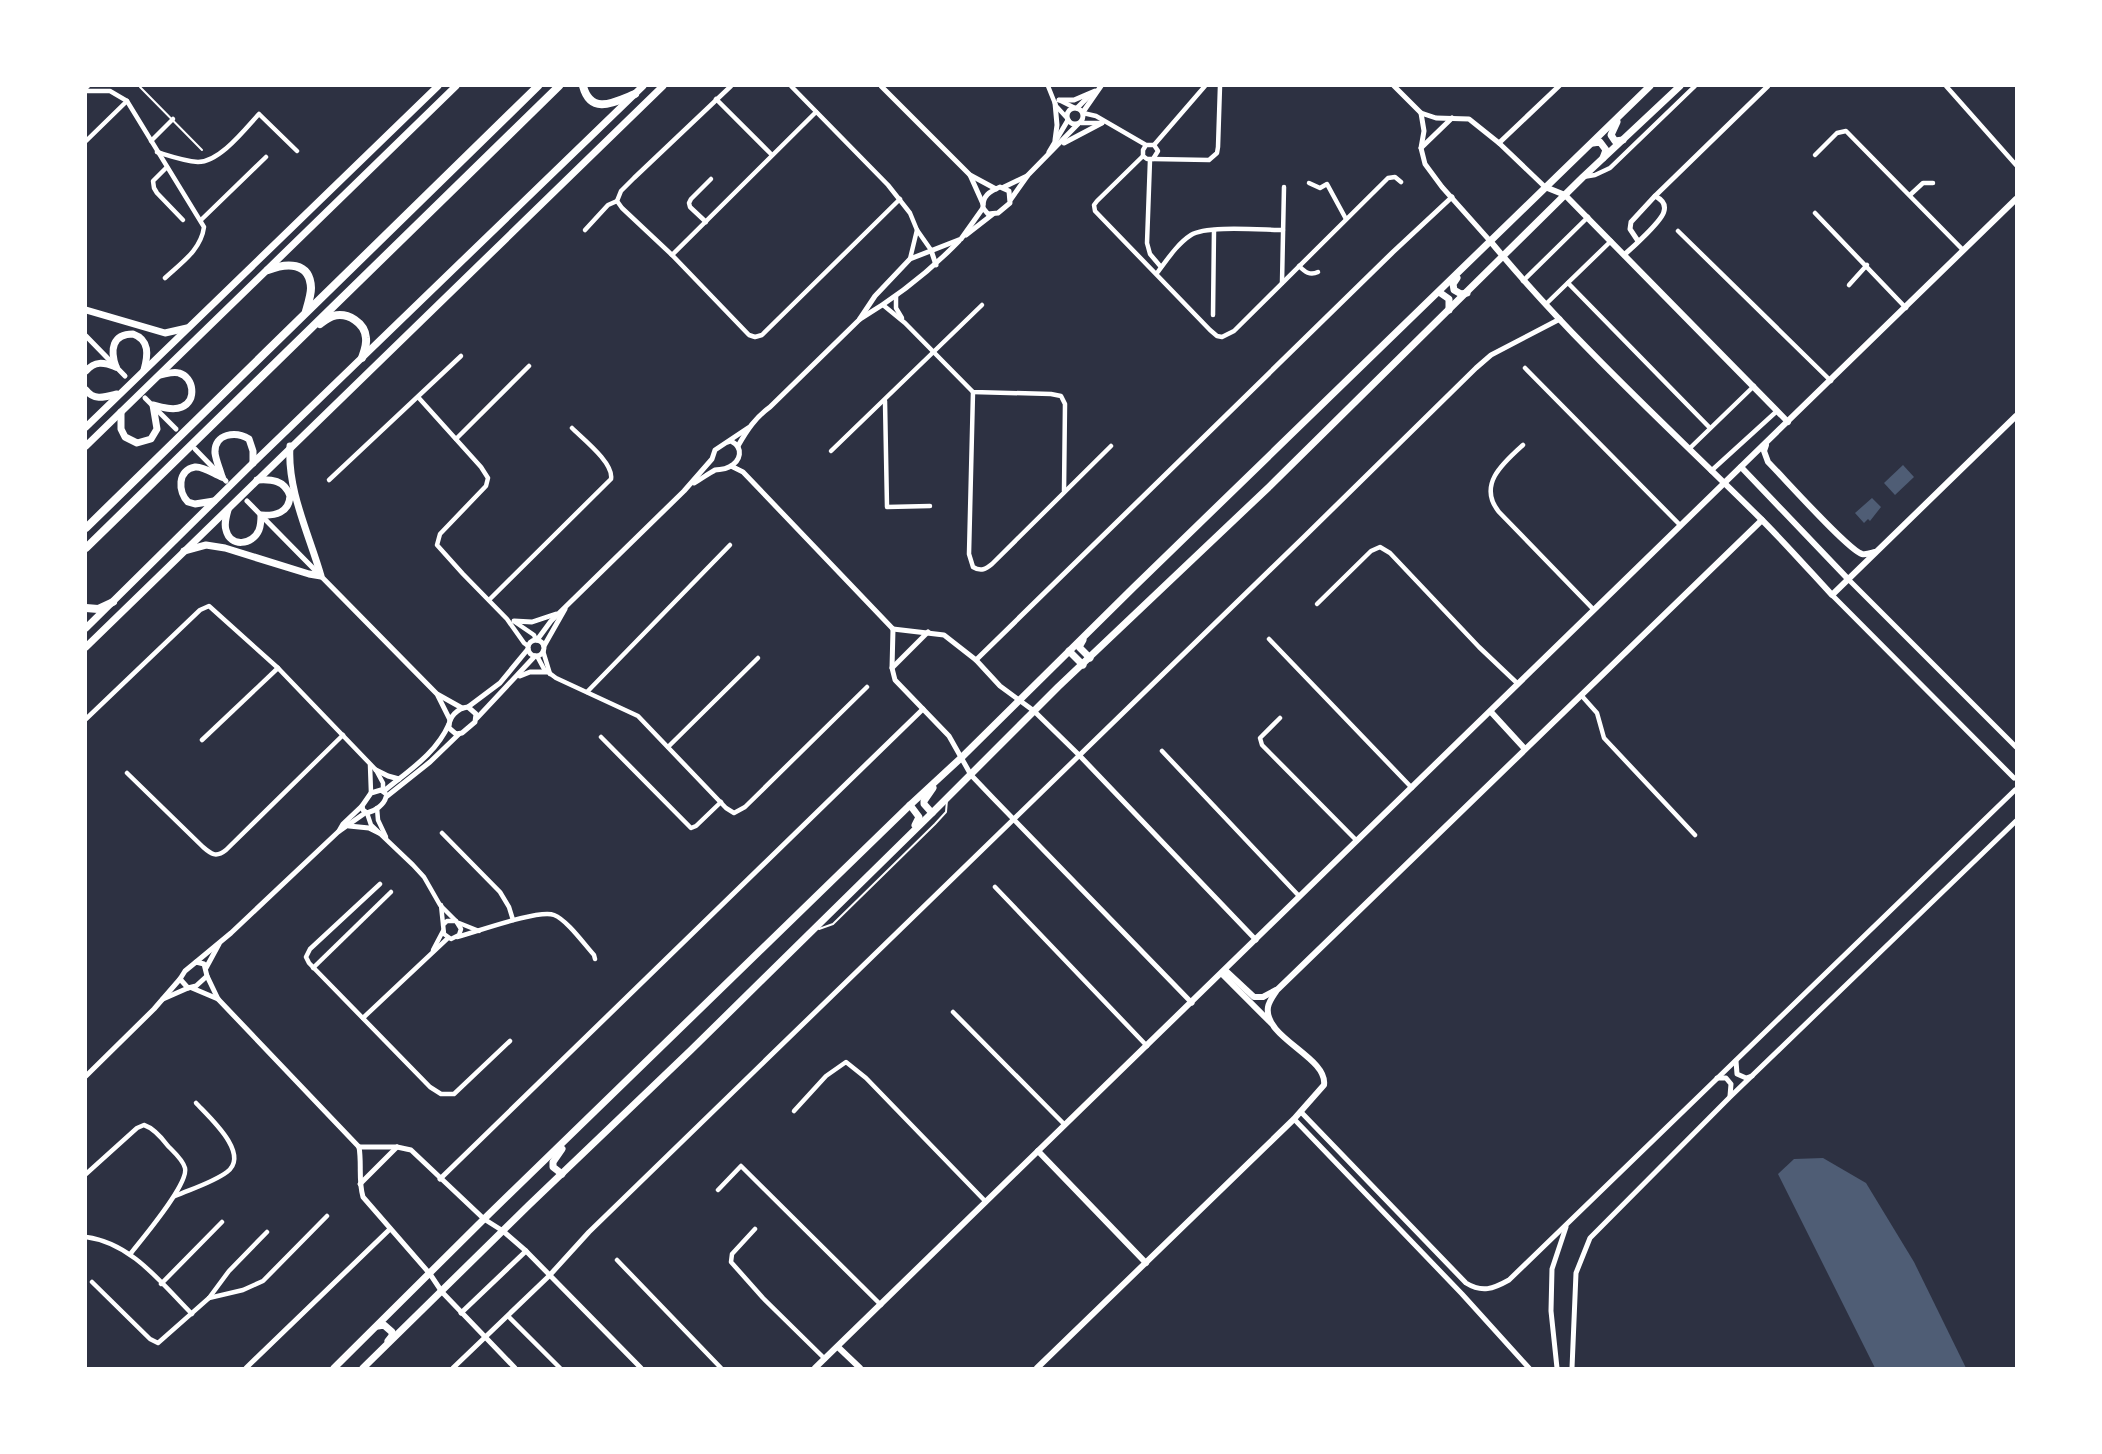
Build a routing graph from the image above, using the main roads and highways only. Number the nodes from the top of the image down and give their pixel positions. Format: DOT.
graph roads {
  1 [pos="438,86"];
  2 [pos="456,86"];
  3 [pos="538,86"];
  4 [pos="559,86"];
  5 [pos="583,86"];
  6 [pos="643,86"];
  7 [pos="663,86"];
  8 [pos="1650,86"];
  9 [pos="1680,86"];
  10 [pos="635,94"];
  11 [pos="1625,110"];
  12 [pos="1623,140"];
  13 [pos="1593,142"];
  14 [pos="1602,160"];
  15 [pos="1545,187"];
  16 [pos="1565,195"];
  17 [pos="2016,200"];
  18 [pos="1491,242"];
  19 [pos="1503,256"];
  20 [pos="1467,264"];
  21 [pos="267,270"];
  22 [pos="1439,292"];
  23 [pos="1467,293"];
  24 [pos="86,310"];
  25 [pos="1449,310"];
  26 [pos="305,313"];
  27 [pos="189,328"];
  28 [pos="293,345"];
  29 [pos="362,358"];
  30 [pos="86,371"];
  31 [pos="144,371"];
  32 [pos="159,375"];
  33 [pos="86,390"];
  34 [pos="119,393"];
  35 [pos="122,412"];
  36 [pos="2016,416"];
  37 [pos="1788,422"];
  38 [pos="86,427"];
  39 [pos="1768,441"];
  40 [pos="86,446"];
  41 [pos="290,446"];
  42 [pos="253,463"];
  43 [pos="1741,467"];
  44 [pos="257,480"];
  45 [pos="1724,483"];
  46 [pos="214,501"];
  47 [pos="228,510"];
  48 [pos="1762,520"];
  49 [pos="86,528"];
  50 [pos="86,548"];
  51 [pos="183,552"];
  52 [pos="1877,552"];
  53 [pos="1848,579"];
  54 [pos="113,602"];
  55 [pos="86,608"];
  56 [pos="86,628"];
  57 [pos="1092,628"];
  58 [pos="86,646"];
  59 [pos="1069,651"];
  60 [pos="1090,658"];
  61 [pos="1083,665"];
  62 [pos="1491,712"];
  63 [pos="1524,748"];
  64 [pos="941,776"];
  65 [pos="910,805"];
  66 [pos="932,813"];
  67 [pos="903,841"];
  68 [pos="1224,972"];
  69 [pos="1277,990"];
  70 [pos="1272,1024"];
  71 [pos="570,1137"];
  72 [pos="1038,1151"];
  73 [pos="562,1174"];
  74 [pos="1146,1263"];
  75 [pos="378,1326"];
  76 [pos="838,1347"];
  77 [pos="373,1359"];
  78 [pos="334,1368"];
  79 [pos="363,1368"];
  80 [pos="815,1368"];
  81 [pos="860,1368"];
  82 [pos="1037,1368"];
  1 -- 27 [label="main road"];
  2 -- 21 [label="main road"];
  3 -- 26 [label="highway"];
  4 -- 28 [label="highway"];
  5 -- 10 [label="highway"];
  6 -- 10 [label="main road"];
  7 -- 41 [label="main road"];
  8 -- 11 [label="main road"];
  9 -- 12 [label="main road"];
  10 -- 29 [label="main road"];
  11 -- 12 [label="main road"];
  11 -- 13 [label="main road"];
  12 -- 14 [label="main road"];
  13 -- 14 [label="main road"];
  13 -- 15 [label="main road"];
  14 -- 16 [label="main road"];
  15 -- 16 [label="main road"];
  15 -- 18 [label="main road"];
  16 -- 19 [label="main road"];
  16 -- 37 [label="main road"];
  17 -- 37 [label="main road"];
  18 -- 19 [label="main road"];
  18 -- 20 [label="main road"];
  19 -- 23 [label="main road"];
  19 -- 45 [label="main road"];
  20 -- 22 [label="main road"];
  20 -- 23 [label="main road"];
  21 -- 26 [label="highway"];
  21 -- 32 [label="main road"];
  22 -- 25 [label="main road"];
  22 -- 57 [label="main road"];
  23 -- 25 [label="main road"];
  24 -- 27 [label="main road"];
  25 -- 60 [label="main road"];
  26 -- 49 [label="highway"];
  27 -- 31 [label="main road"];
  28 -- 29 [label="highway"];
  28 -- 50 [label="highway"];
  29 -- 42 [label="main road"];
  30 -- 31 [label="main road"];
  31 -- 34 [label="main road"];
  32 -- 35 [label="main road"];
  32 -- 35 [label="main road"];
  33 -- 34 [label="main road"];
  34 -- 38 [label="main road"];
  35 -- 40 [label="main road"];
  36 -- 52 [label="main road"];
  37 -- 39 [label="main road"];
  39 -- 43 [label="main road"];
  39 -- 52 [label="main road"];
  41 -- 44 [label="main road"];
  41 -- 51 [label="main road"];
  42 -- 46 [label="main road"];
  42 -- 46 [label="main road"];
  43 -- 45 [label="main road"];
  43 -- 53 [label="main road"];
  44 -- 47 [label="main road"];
  44 -- 47 [label="main road"];
  45 -- 48 [label="main road"];
  45 -- 62 [label="main road"];
  46 -- 54 [label="main road"];
  47 -- 51 [label="main road"];
  48 -- 53 [label="main road"];
  48 -- 63 [label="main road"];
  51 -- 58 [label="main road"];
  52 -- 53 [label="main road"];
  54 -- 55 [label="highway"];
  54 -- 56 [label="main road"];
  57 -- 59 [label="main road"];
  57 -- 60 [label="main road"];
  59 -- 61 [label="main road"];
  59 -- 64 [label="main road"];
  60 -- 61 [label="main road"];
  61 -- 66 [label="main road"];
  62 -- 63 [label="main road"];
  62 -- 68 [label="main road"];
  63 -- 69 [label="main road"];
  64 -- 65 [label="main road"];
  64 -- 66 [label="main road"];
  65 -- 67 [label="main road"];
  65 -- 71 [label="main road"];
  66 -- 67 [label="main road"];
  67 -- 73 [label="main road"];
  68 -- 69 [label="main road"];
  68 -- 70 [label="main road"];
  68 -- 72 [label="main road"];
  69 -- 70 [label="main road"];
  70 -- 74 [label="main road"];
  71 -- 73 [label="main road"];
  71 -- 75 [label="main road"];
  72 -- 74 [label="main road"];
  72 -- 76 [label="main road"];
  73 -- 77 [label="main road"];
  74 -- 82 [label="main road"];
  75 -- 77 [label="main road"];
  75 -- 78 [label="main road"];
  76 -- 80 [label="main road"];
  76 -- 81 [label="main road"];
  77 -- 79 [label="main road"];
}
